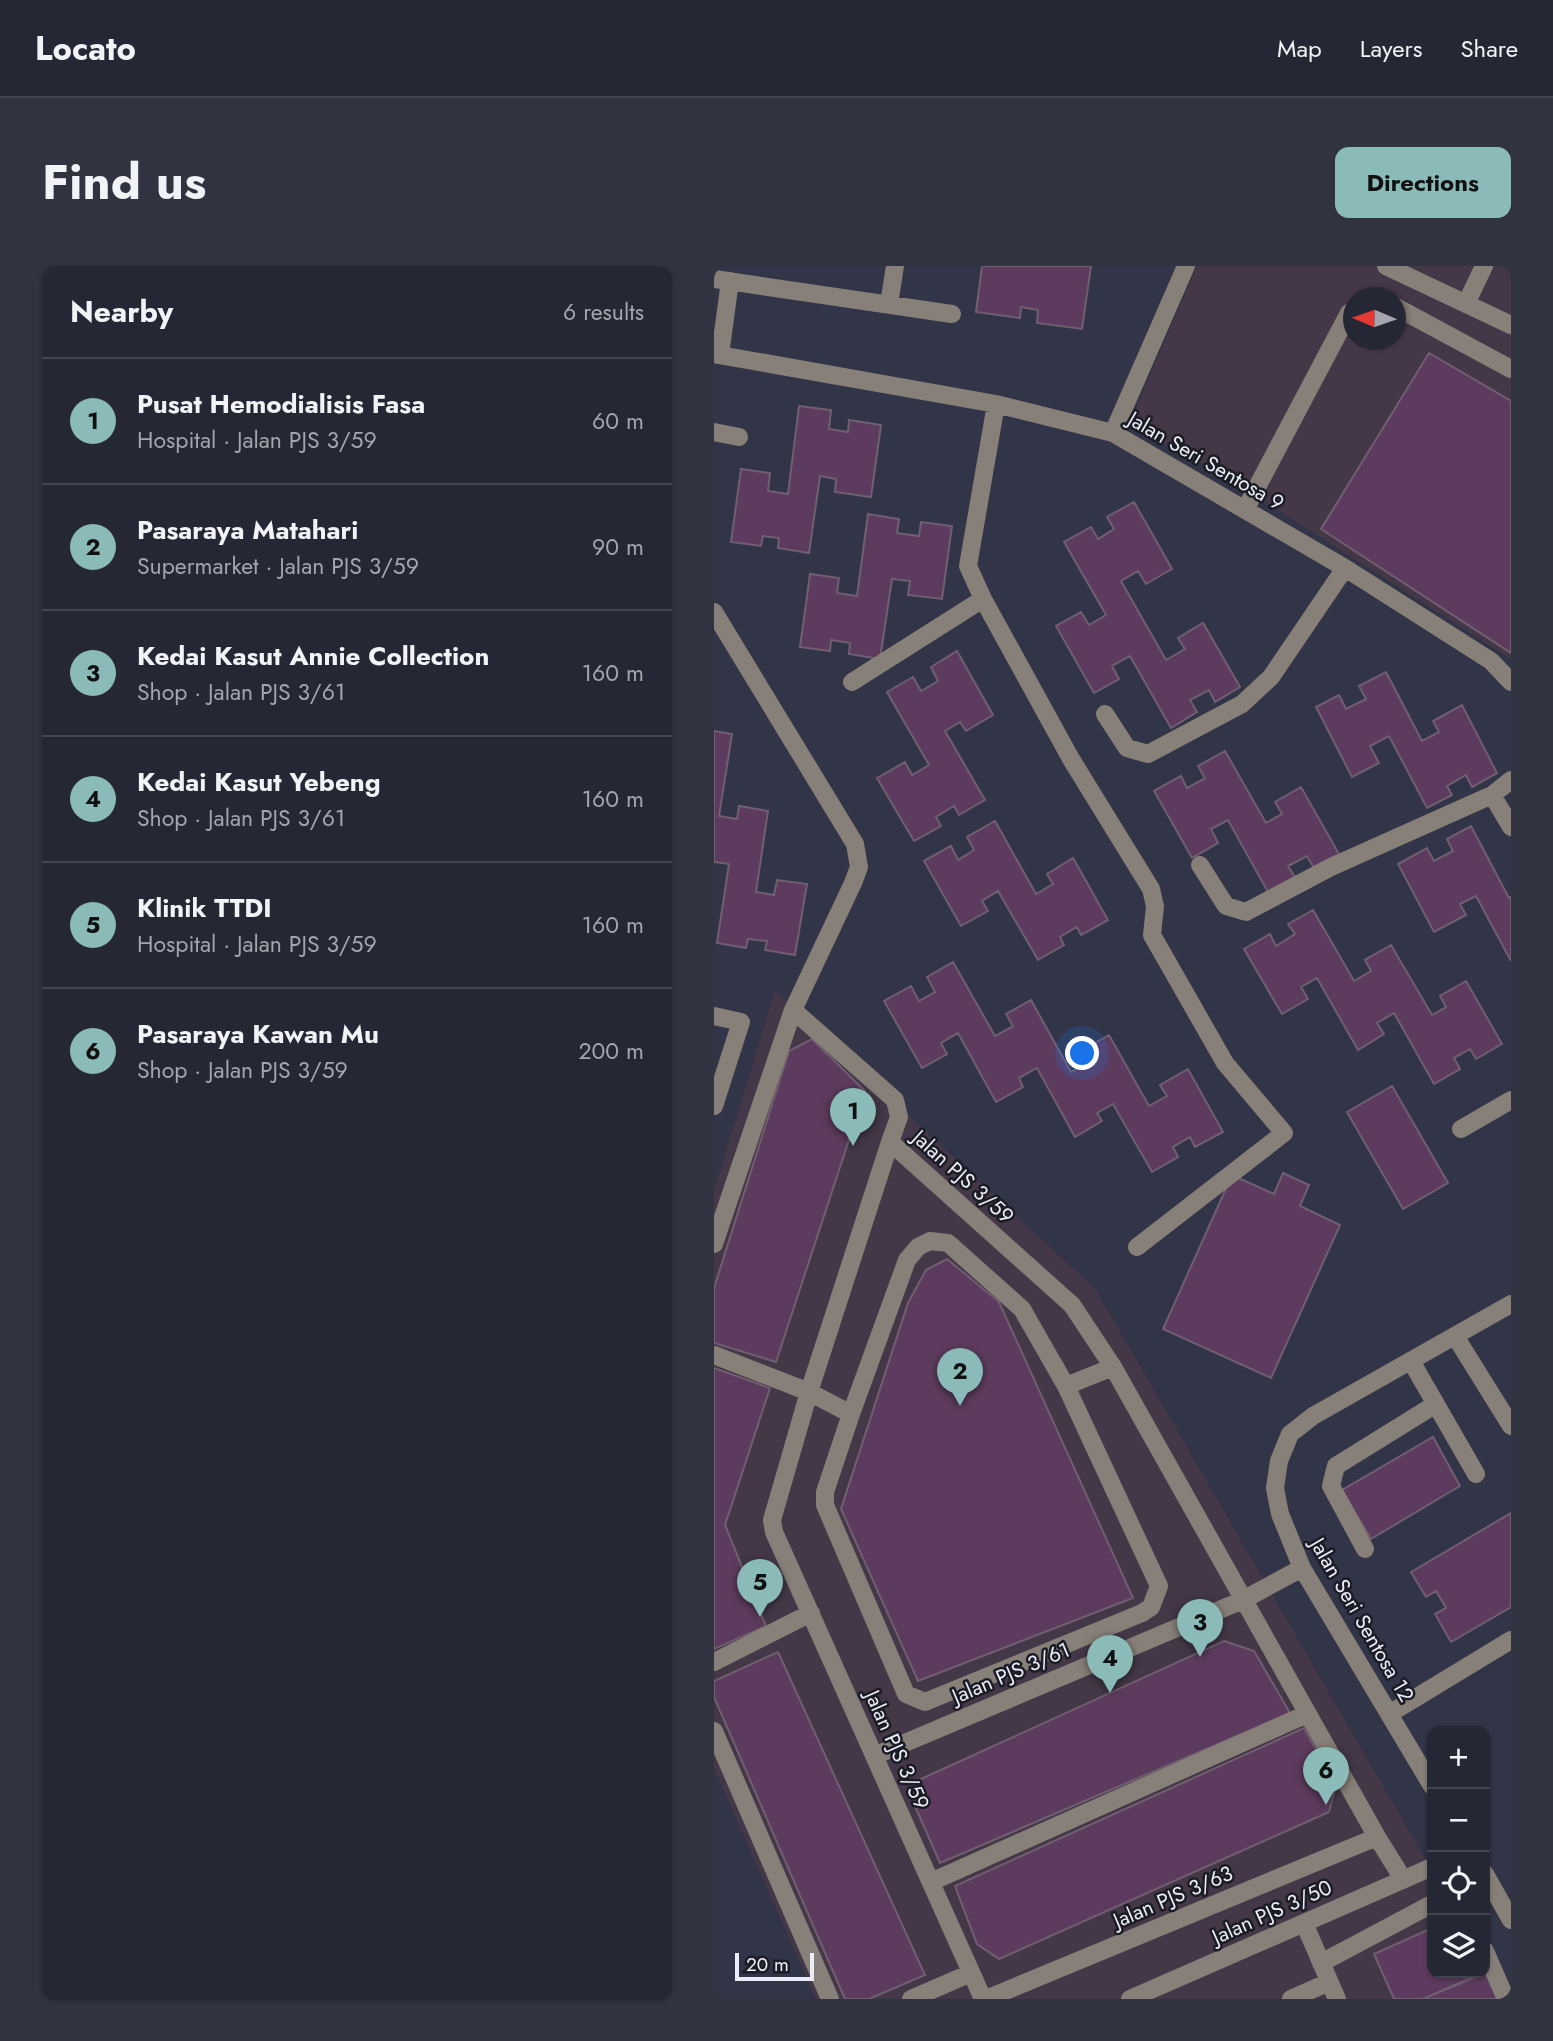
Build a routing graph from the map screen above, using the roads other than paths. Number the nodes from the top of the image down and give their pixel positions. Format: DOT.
graph roads {
  1 [pos="895,266"];
  2 [pos="1186,266"];
  3 [pos="1386,266"];
  4 [pos="1483,266"];
  5 [pos="722,280"];
  6 [pos="1466,303"];
  7 [pos="889,304"];
  8 [pos="1406,313"];
  9 [pos="952,314"];
  10 [pos="1343,324"];
  11 [pos="1511,325"];
  12 [pos="717,355"];
  13 [pos="1511,369"];
  14 [pos="996,404"];
  15 [pos="714,432"];
  16 [pos="1113,433"];
  17 [pos="739,437"];
  18 [pos="1246,508"];
  19 [pos="1345,568"];
  20 [pos="982,599"];
  21 [pos="714,612"];
  22 [pos="852,682"];
  23 [pos="1511,682"];
  24 [pos="1105,714"];
  25 [pos="1511,780"];
  26 [pos="1492,795"];
  27 [pos="1511,827"];
  28 [pos="1200,864"];
  29 [pos="793,1010"];
  30 [pos="714,1016"];
  31 [pos="1511,1100"];
  32 [pos="714,1106"];
  33 [pos="1461,1129"];
  34 [pos="890,1142"];
  35 [pos="714,1244"];
  36 [pos="1137,1247"];
  37 [pos="1511,1304"];
  38 [pos="1455,1336"];
  39 [pos="714,1355"];
  40 [pos="1411,1361"];
  41 [pos="1113,1367"];
  42 [pos="1066,1386"];
  43 [pos="809,1392"];
  44 [pos="1436,1405"];
  45 [pos="851,1414"];
  46 [pos="1511,1426"];
  47 [pos="1476,1474"];
  48 [pos="1365,1549"];
  49 [pos="1302,1569"];
  50 [pos="1242,1600"];
  51 [pos="811,1614"];
  52 [pos="1511,1640"];
  53 [pos="1064,1646"];
  54 [pos="714,1662"];
  55 [pos="1075,1671"];
  56 [pos="1307,1714"];
  57 [pos="1389,1714"];
  58 [pos="714,1731"];
  59 [pos="874,1756"];
  60 [pos="1427,1778"];
  61 [pos="1377,1837"];
  62 [pos="1427,1869"];
  63 [pos="1403,1880"];
  64 [pos="931,1882"];
  65 [pos="1490,1883"];
  66 [pos="1427,1907"];
  67 [pos="1511,1920"];
  68 [pos="1304,1923"];
  69 [pos="1490,1962"];
  70 [pos="1321,1963"];
  71 [pos="971,1973"];
  72 [pos="1333,1991"];
  73 [pos="830,1999"];
  74 [pos="911,1999"];
  75 [pos="984,1999"];
  76 [pos="1130,1999"];
  77 [pos="1291,1999"];
  78 [pos="1506,1999"];
  1 -- 7 [label="street"];
  2 -- 16 [label="street"];
  3 -- 6 [label="street"];
  4 -- 6 [label="street"];
  5 -- 7 [label="street"];
  5 -- 12 [label="street"];
  6 -- 11 [label="street"];
  7 -- 9 [label="street"];
  8 -- 13 [label="street"];
  10 -- 18 [label="street"];
  12 -- 14 [label="street, Jalan Seri Sentosa 9"];
  14 -- 16 [label="street, Jalan Seri Sentosa 9"];
  14 -- 20 [label="street"];
  15 -- 17 [label="street"];
  16 -- 18 [label="street, Jalan Seri Sentosa 9"];
  18 -- 19 [label="street, Jalan Seri Sentosa 9"];
  19 -- 23 [label="street, Jalan Seri Sentosa 9"];
  19 -- 24 [label="street"];
  20 -- 22 [label="street"];
  20 -- 36 [label="street"];
  21 -- 29 [label="street"];
  25 -- 26 [label="street"];
  26 -- 27 [label="street"];
  26 -- 28 [label="street"];
  29 -- 34 [label="street"];
  29 -- 35 [label="street"];
  30 -- 32 [label="street"];
  31 -- 33 [label="street"];
  34 -- 41 [label="street, Jalan PJS 3/59"];
  34 -- 43 [label="street, Jalan PJS 3/59"];
  37 -- 38 [label="street, Jalan Seri Sentosa 12"];
  38 -- 40 [label="street, Jalan Seri Sentosa 12"];
  38 -- 46 [label="street"];
  39 -- 43 [label="street"];
  40 -- 44 [label="street"];
  40 -- 49 [label="street, Jalan Seri Sentosa 12"];
  41 -- 42 [label="street"];
  41 -- 50 [label="street, Jalan PJS 3/59"];
  42 -- 45 [label="street"];
  42 -- 53 [label="street"];
  43 -- 45 [label="street"];
  43 -- 51 [label="street, Jalan PJS 3/59"];
  44 -- 47 [label="street"];
  44 -- 48 [label="street"];
  45 -- 53 [label="street"];
  49 -- 50 [label="street, Jalan PJS 3/61"];
  49 -- 57 [label="street, Jalan Seri Sentosa 12"];
  50 -- 55 [label="street, Jalan PJS 3/61"];
  50 -- 56 [label="street, Jalan PJS 3/59"];
  51 -- 54 [label="street"];
  51 -- 59 [label="street, Jalan PJS 3/59"];
  52 -- 57 [label="street"];
  53 -- 55 [label="street"];
  55 -- 59 [label="street, Jalan PJS 3/61"];
  56 -- 61 [label="street, Jalan PJS 3/59"];
  56 -- 64 [label="street"];
  57 -- 60 [label="street, Jalan Seri Sentosa 12"];
  58 -- 73 [label="street"];
  59 -- 64 [label="street, Jalan PJS 3/59"];
  61 -- 63 [label="street, Jalan PJS 3/59"];
  61 -- 75 [label="street, Jalan PJS 3/63"];
  62 -- 63 [label="street, Jalan PJS 3/50"];
  63 -- 68 [label="street, Jalan PJS 3/50"];
  64 -- 71 [label="street, Jalan PJS 3/59"];
  65 -- 67 [label="street"];
  66 -- 70 [label="street"];
  68 -- 70 [label="street"];
  68 -- 76 [label="street, Jalan PJS 3/50"];
  69 -- 78 [label="street"];
  70 -- 72 [label="street"];
  71 -- 74 [label="street"];
  71 -- 75 [label="street, Jalan PJS 3/59"];
  72 -- 77 [label="street"];
}
